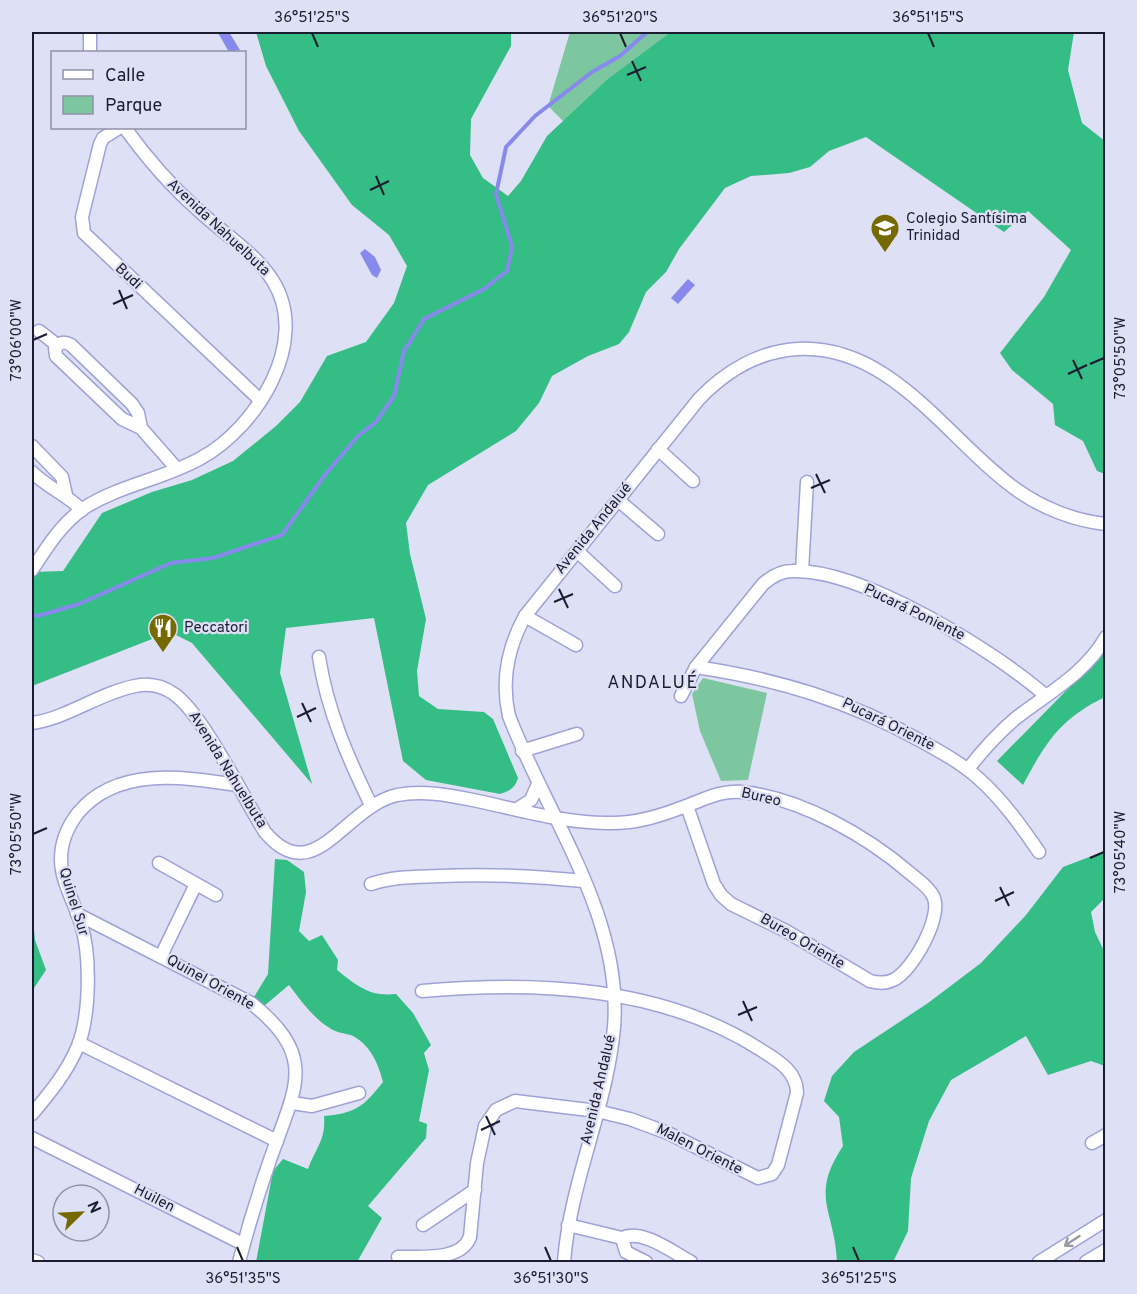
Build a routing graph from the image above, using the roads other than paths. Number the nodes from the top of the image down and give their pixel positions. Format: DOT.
graph roads {
  1 [pos="90,32"];
  2 [pos="90,51"];
  3 [pos="117,129"];
  4 [pos="126,129"];
  5 [pos="39,331"];
  6 [pos="57,345"];
  7 [pos="260,400"];
  8 [pos="141,428"];
  9 [pos="32,446"];
  10 [pos="658,449"];
  11 [pos="177,469"];
  12 [pos="32,472"];
  13 [pos="693,481"];
  14 [pos="807,482"];
  15 [pos="66,495"];
  16 [pos="618,500"];
  17 [pos="81,510"];
  18 [pos="1106,524"];
  19 [pos="658,534"];
  20 [pos="577,551"];
  21 [pos="32,570"];
  22 [pos="802,571"];
  23 [pos="615,586"];
  24 [pos="525,616"];
  25 [pos="1106,637"];
  26 [pos="576,645"];
  27 [pos="319,657"];
  28 [pos="696,667"];
  29 [pos="681,696"];
  30 [pos="1046,696"];
  31 [pos="32,723"];
  32 [pos="577,734"];
  33 [pos="522,750"];
  34 [pos="968,769"];
  35 [pos="538,784"];
  36 [pos="237,785"];
  37 [pos="371,805"];
  38 [pos="687,806"];
  39 [pos="517,809"];
  40 [pos="553,816"];
  41 [pos="1039,852"];
  42 [pos="159,863"];
  43 [pos="583,881"];
  44 [pos="196,884"];
  45 [pos="371,884"];
  46 [pos="216,895"];
  47 [pos="937,907"];
  48 [pos="78,914"];
  49 [pos="161,956"];
  50 [pos="422,991"];
  51 [pos="615,996"];
  52 [pos="79,1043"];
  53 [pos="359,1093"];
  54 [pos="292,1103"];
  55 [pos="597,1111"];
  56 [pos="32,1114"];
  57 [pos="1106,1135"];
  58 [pos="32,1138"];
  59 [pos="277,1141"];
  60 [pos="1092,1143"];
  61 [pos="474,1190"];
  62 [pos="1106,1220"];
  63 [pos="423,1225"];
  64 [pos="568,1225"];
  65 [pos="622,1238"];
  66 [pos="243,1244"];
  67 [pos="1106,1250"];
  68 [pos="398,1257"];
  69 [pos="32,1260"];
  70 [pos="38,1263"];
  71 [pos="239,1263"];
  72 [pos="564,1263"];
  73 [pos="646,1263"];
  74 [pos="691,1263"];
  75 [pos="1040,1263"];
  76 [pos="1086,1263"];
  1 -- 2 [label="street"];
  3 -- 7 [label="street, Budi"];
  4 -- 7 [label="street, Avenida Nahuelbuta"];
  5 -- 6 [label="street"];
  6 -- 8 [label="street"];
  6 -- 8 [label="street"];
  7 -- 11 [label="street, Avenida Nahuelbuta"];
  8 -- 11 [label="street"];
  9 -- 15 [label="street"];
  10 -- 13 [label="street"];
  10 -- 16 [label="street, Avenida Andalué"];
  10 -- 18 [label="street, Avenida Andalué"];
  11 -- 17 [label="street, Avenida Nahuelbuta"];
  12 -- 15 [label="street"];
  14 -- 22 [label="street"];
  15 -- 17 [label="street"];
  16 -- 19 [label="street"];
  16 -- 20 [label="street, Avenida Andalué"];
  17 -- 21 [label="street, Avenida Nahuelbuta"];
  20 -- 23 [label="street"];
  20 -- 24 [label="street, Avenida Andalué"];
  22 -- 28 [label="street, Pucará Poniente"];
  22 -- 30 [label="street, Pucará Poniente"];
  24 -- 26 [label="street"];
  24 -- 33 [label="street, Avenida Andalué"];
  25 -- 30 [label="street"];
  27 -- 37 [label="street"];
  28 -- 29 [label="street, Pucará Poniente"];
  28 -- 34 [label="street, Pucará Oriente"];
  30 -- 34 [label="street"];
  31 -- 36 [label="street, Avenida Nahuelbuta"];
  32 -- 33 [label="street"];
  33 -- 35 [label="street, Avenida Andalué"];
  34 -- 41 [label="street, Pucará Oriente"];
  35 -- 39 [label="street"];
  35 -- 40 [label="street, Avenida Andalué"];
  36 -- 37 [label="street, Avenida Nahuelbuta"];
  36 -- 48 [label="street, Quinel Sur"];
  37 -- 39 [label="street, Avenida Nahuelbuta"];
  38 -- 40 [label="street, Bureo"];
  38 -- 47 [label="street, Bureo"];
  38 -- 47 [label="street, Bureo Oriente"];
  39 -- 40 [label="street, Avenida Nahuelbuta"];
  40 -- 43 [label="street, Avenida Andalué"];
  42 -- 44 [label="street"];
  43 -- 45 [label="street"];
  43 -- 51 [label="street, Avenida Andalué"];
  44 -- 46 [label="street"];
  44 -- 49 [label="street"];
  48 -- 49 [label="street, Quinel Oriente"];
  48 -- 52 [label="street, Quinel Sur"];
  49 -- 54 [label="street, Quinel Oriente"];
  50 -- 51 [label="street"];
  51 -- 55 [label="street, Avenida Andalué"];
  51 -- 55 [label="street, Malen Oriente"];
  52 -- 56 [label="street, Quinel Sur"];
  52 -- 59 [label="street"];
  53 -- 54 [label="street"];
  54 -- 59 [label="street, Quinel Oriente"];
  55 -- 61 [label="street"];
  55 -- 64 [label="street, Avenida Andalué"];
  57 -- 60 [label="street"];
  58 -- 66 [label="street, Huilen"];
  59 -- 66 [label="street, Quinel Oriente"];
  61 -- 63 [label="street"];
  61 -- 68 [label="street"];
  62 -- 75 [label="street, one-way"];
  64 -- 65 [label="street"];
  64 -- 72 [label="street, Avenida Andalué"];
  65 -- 73 [label="street"];
  65 -- 74 [label="street"];
  66 -- 71 [label="street, Quinel Oriente"];
  67 -- 76 [label="street"];
  69 -- 70 [label="street"];
}
